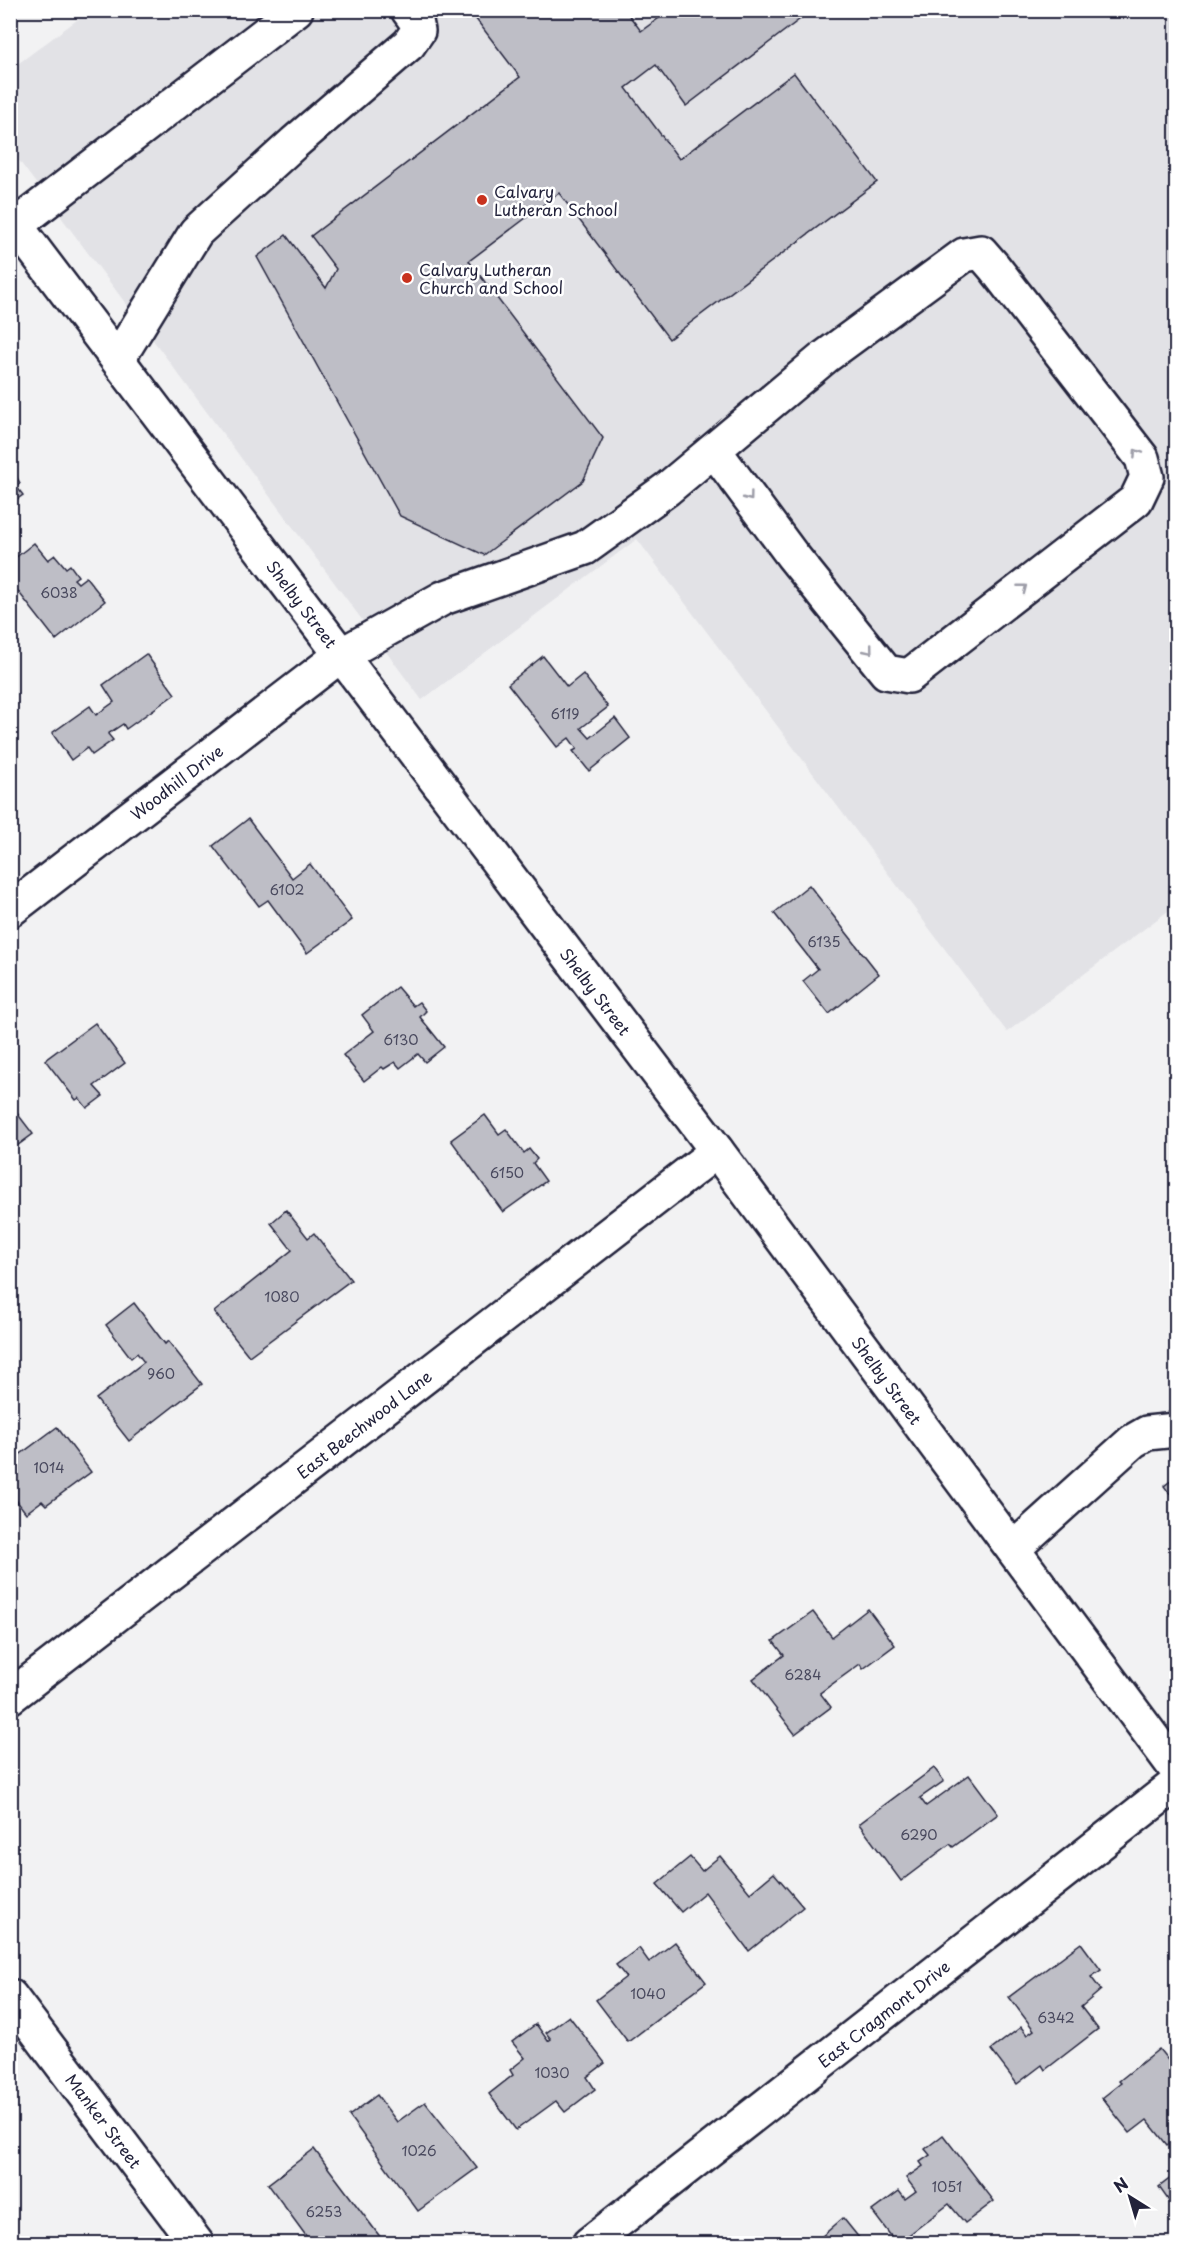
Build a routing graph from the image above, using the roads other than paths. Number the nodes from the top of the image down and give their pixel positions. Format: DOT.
graph roads {
  1 [pos="296,10"];
  2 [pos="408,10"];
  3 [pos="13,222"];
  4 [pos="118,359"];
  5 [pos="714,450"];
  6 [pos="341,655"];
  7 [pos="10,910"];
  8 [pos="717,1151"];
  9 [pos="1176,1430"];
  10 [pos="1013,1549"];
  11 [pos="10,1697"];
  12 [pos="1176,1769"];
  13 [pos="1176,1784"];
  14 [pos="10,1996"];
  15 [pos="197,2244"];
  16 [pos="589,2244"];
  1 -- 3 [label="street"];
  2 -- 4 [label="street"];
  3 -- 4 [label="street, Shelby Street"];
  4 -- 6 [label="street, Shelby Street"];
  5 -- 5 [label="street, Woodhill Drive, one-way"];
  5 -- 6 [label="street, Woodhill Drive"];
  6 -- 7 [label="street, Woodhill Drive"];
  6 -- 8 [label="street, Shelby Street"];
  8 -- 10 [label="street, Shelby Street"];
  8 -- 11 [label="street, East Beechwood Lane"];
  9 -- 10 [label="street"];
  10 -- 12 [label="street, Shelby Street"];
  13 -- 16 [label="street, East Cragmont Drive"];
  14 -- 15 [label="street, Manker Street"];
}
